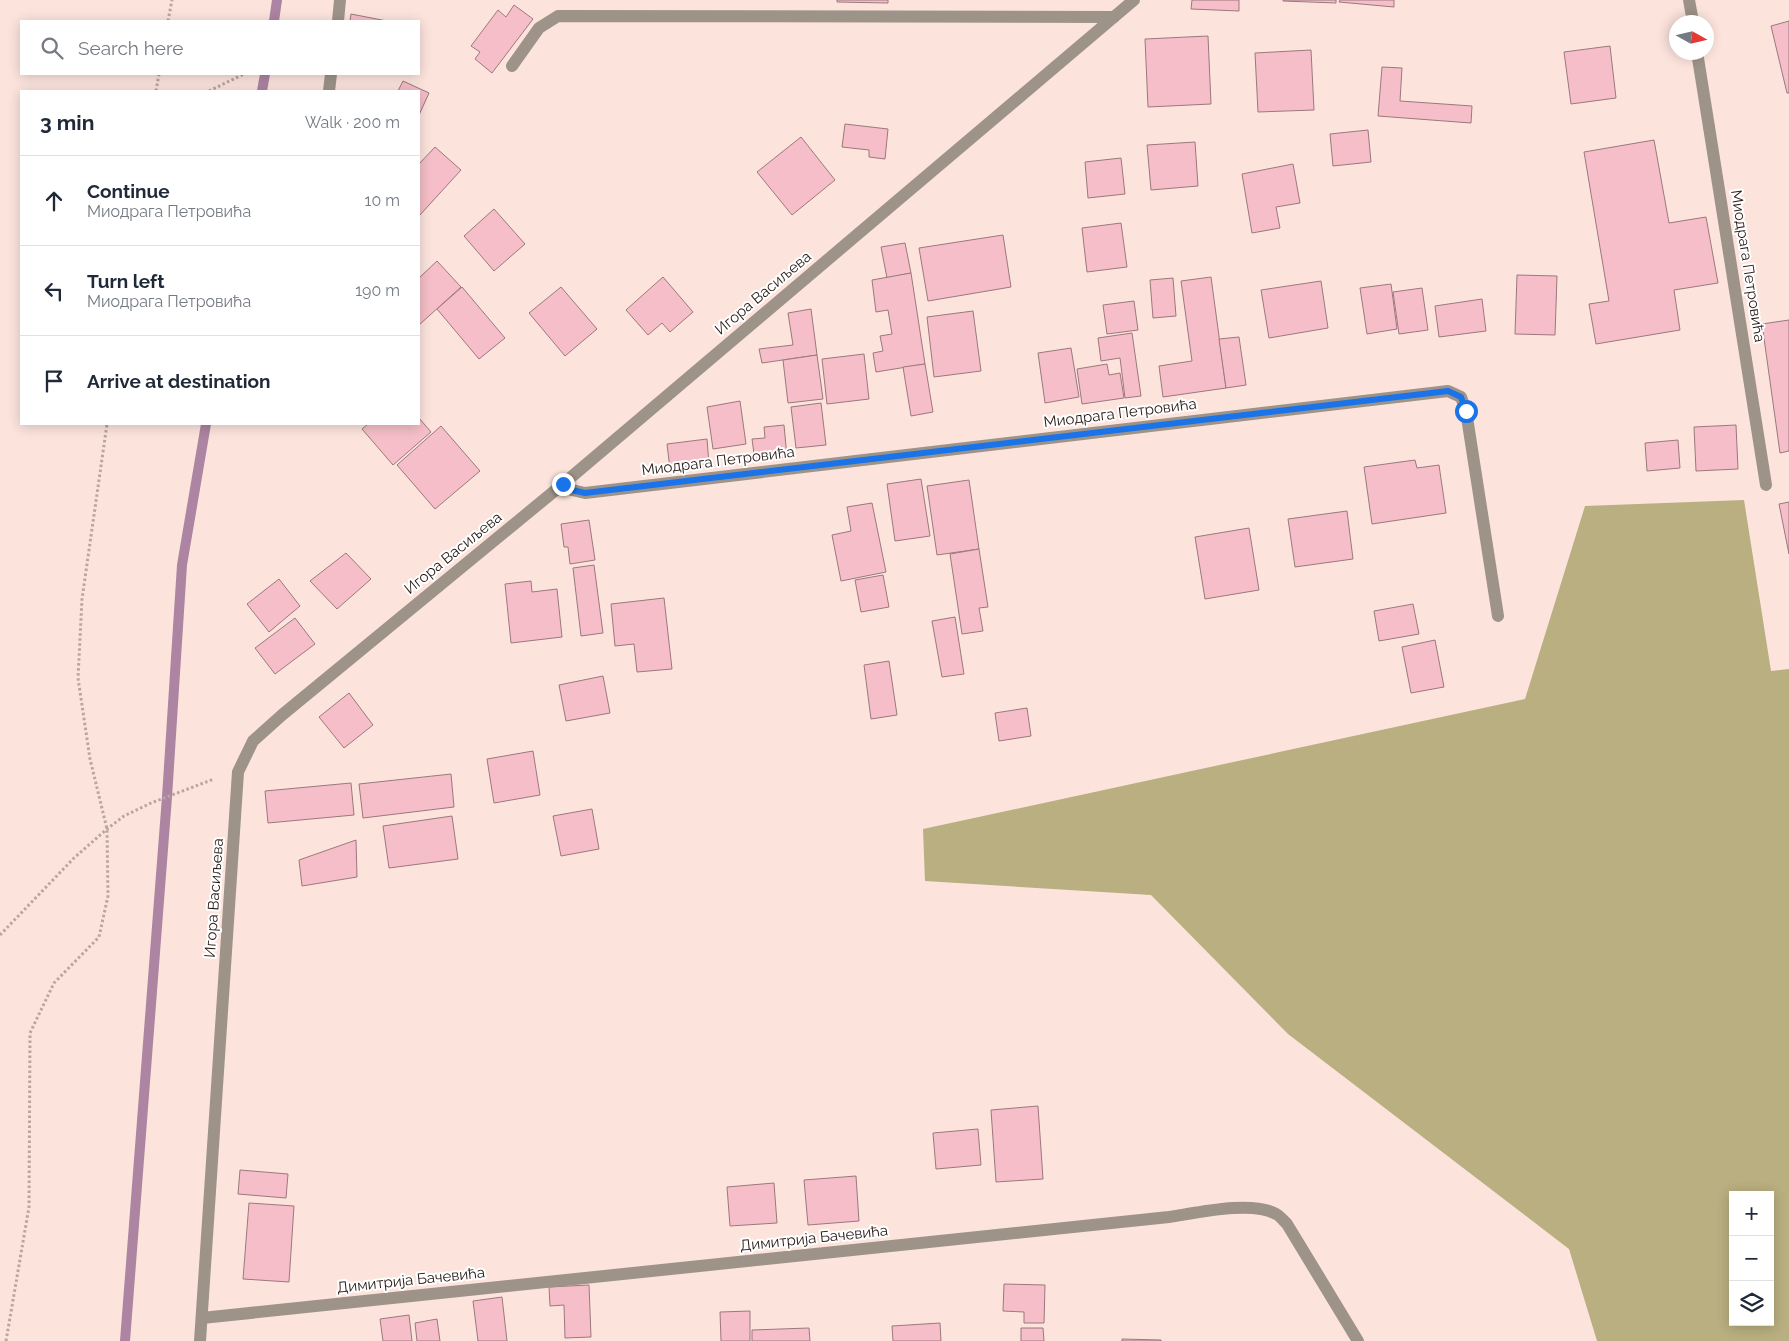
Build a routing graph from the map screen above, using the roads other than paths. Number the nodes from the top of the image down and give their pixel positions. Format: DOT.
graph roads {
  1 [pos="340,0"];
  2 [pos="1134,0"];
  3 [pos="1689,0"];
  4 [pos="1692,15"];
  5 [pos="1114,17"];
  6 [pos="338,20"];
  7 [pos="1698,60"];
  8 [pos="512,66"];
  9 [pos="331,75"];
  10 [pos="329,90"];
  11 [pos="563,484"];
  12 [pos="1766,484"];
  13 [pos="1498,616"];
  14 [pos="202,1318"];
  15 [pos="200,1341"];
  16 [pos="1358,1341"];
  1 -- 6 [label="street"];
  2 -- 5 [label="street, Игора Васиљева"];
  3 -- 4 [label="street"];
  5 -- 8 [label="street"];
  5 -- 11 [label="street, Игора Васиљева"];
  7 -- 12 [label="street, Миодрага Петровића"];
  9 -- 10 [label="street"];
  11 -- 13 [label="street, Миодрага Петровића"];
  11 -- 14 [label="street, Игора Васиљева"];
  14 -- 15 [label="street, Игора Васиљева"];
  14 -- 16 [label="street, Димитрија Бачевића"];
}
